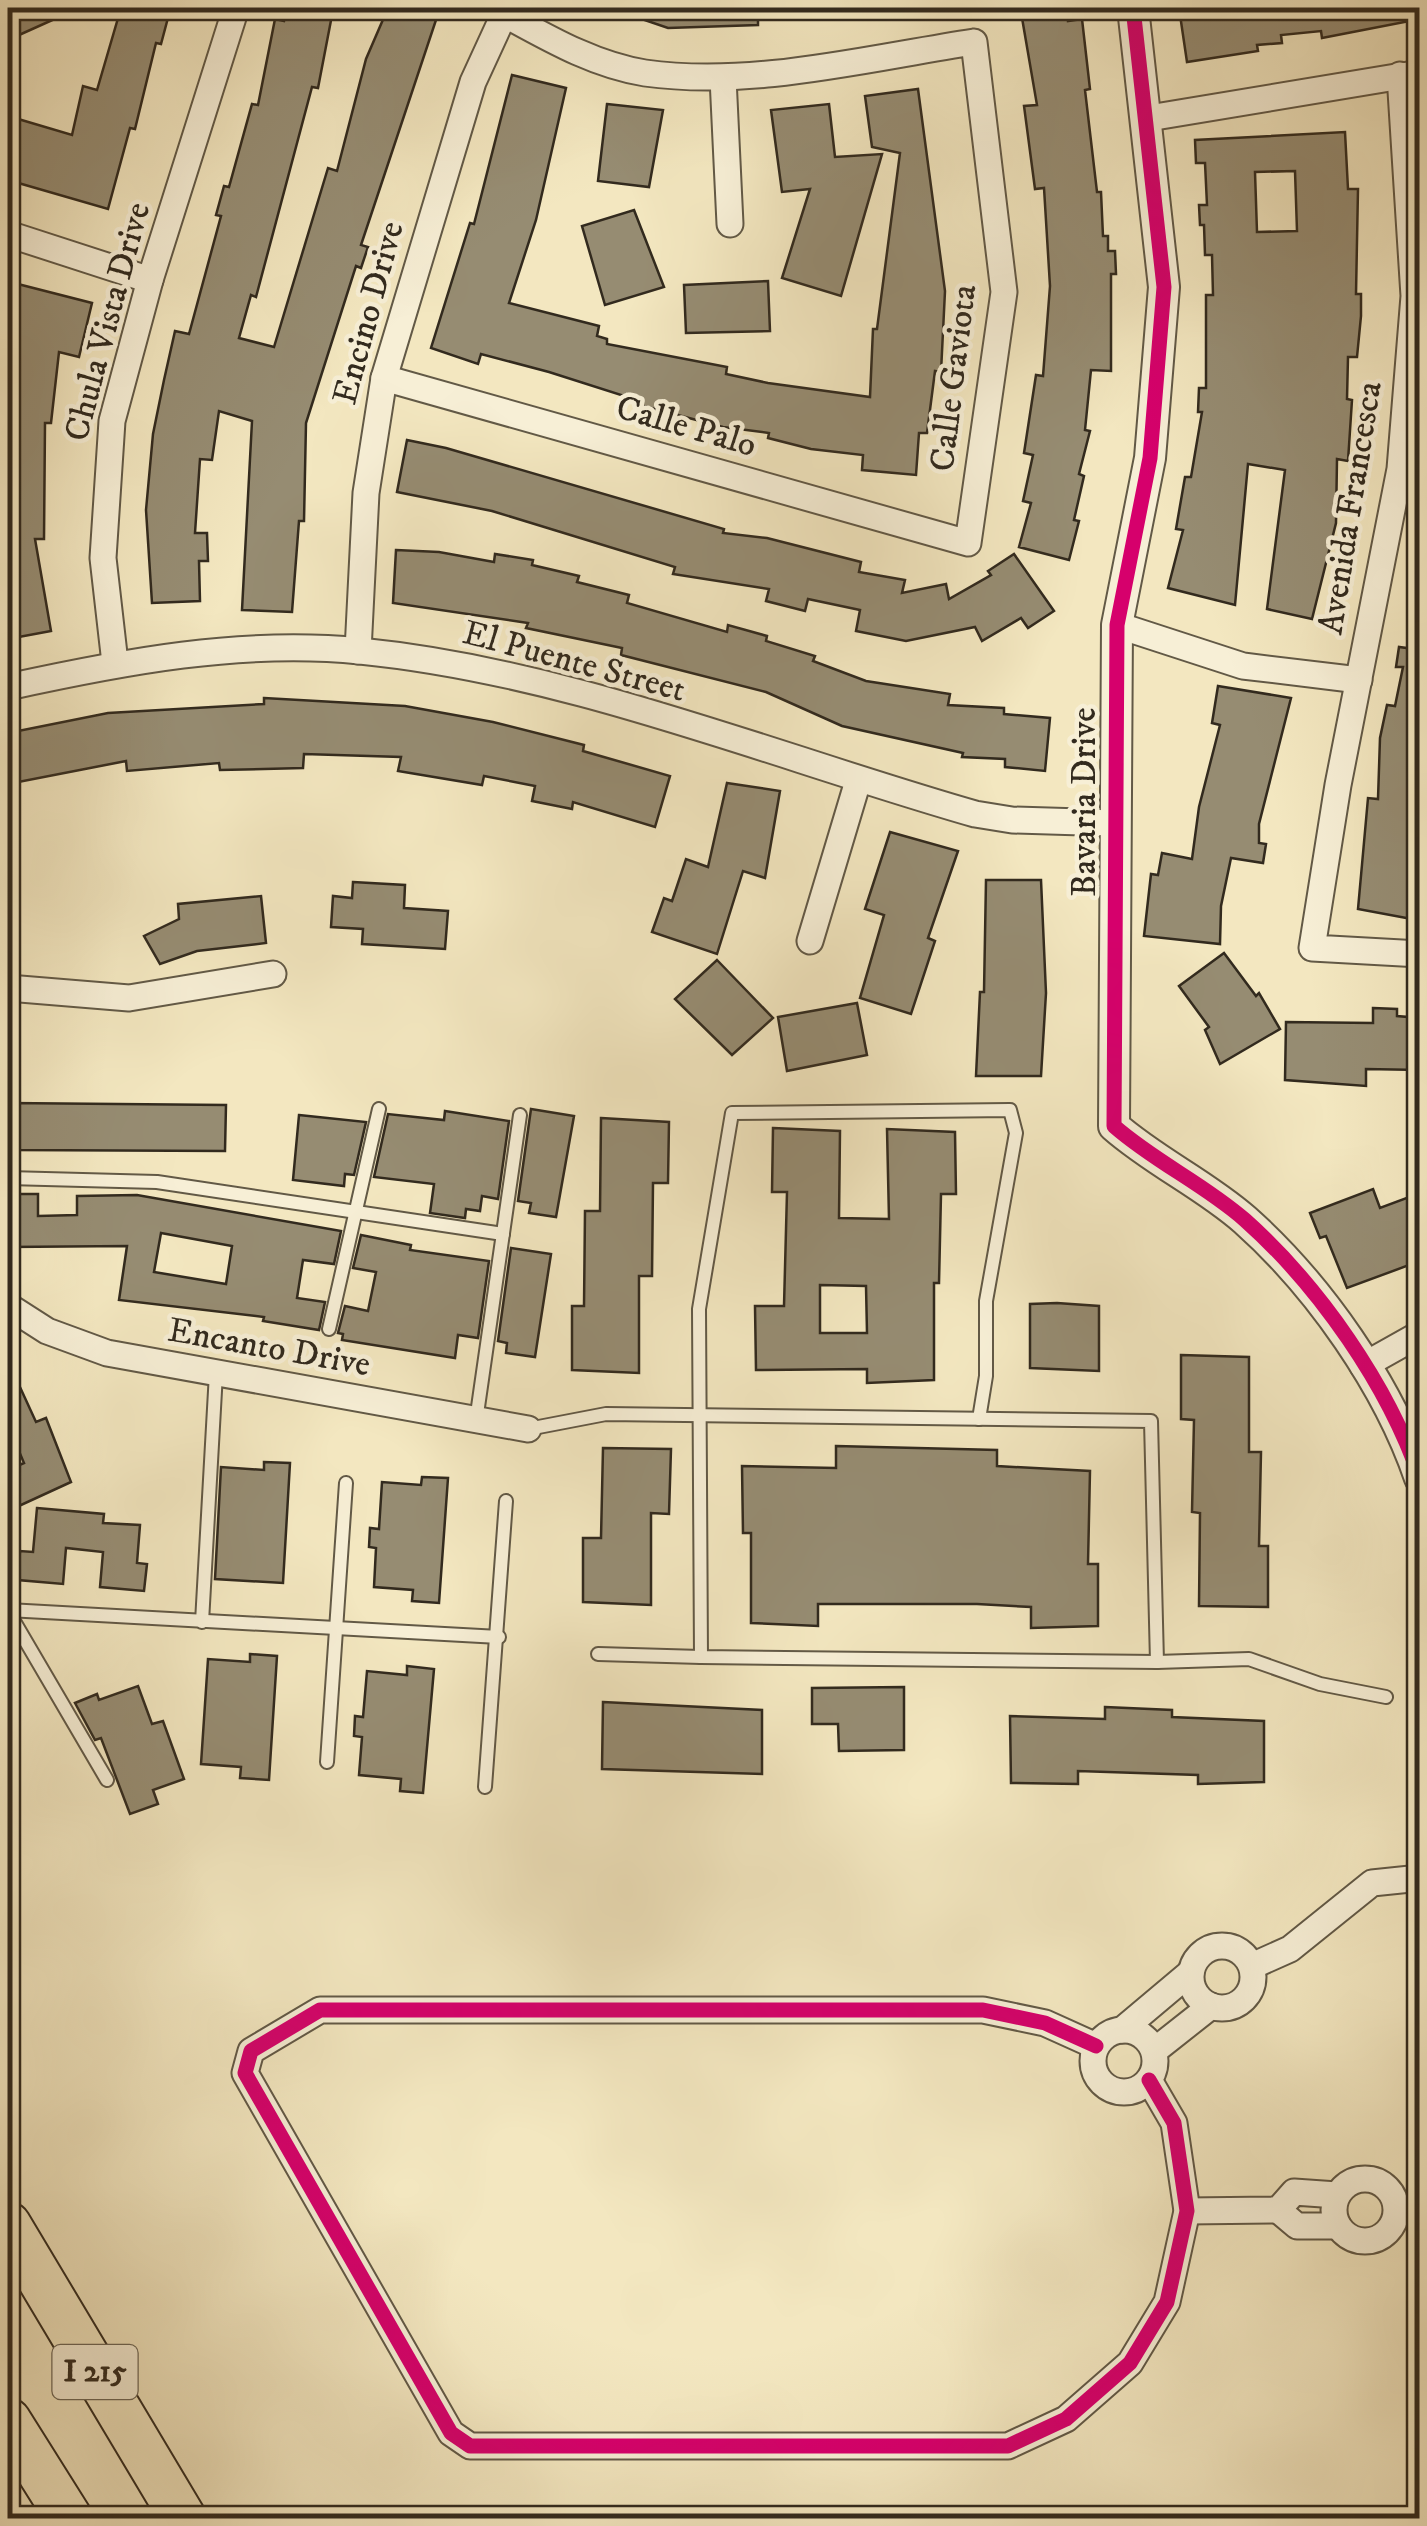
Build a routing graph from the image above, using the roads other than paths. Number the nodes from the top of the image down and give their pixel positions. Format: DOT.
graph roads {
  1 [pos="236,8"];
  2 [pos="1133,8"];
  3 [pos="506,10"];
  4 [pos="1410,74"];
  5 [pos="723,78"];
  6 [pos="1149,118"];
  7 [pos="730,224"];
  8 [pos="8,234"];
  9 [pos="150,280"];
  10 [pos="384,378"];
  11 [pos="968,543"];
  12 [pos="1117,625"];
  13 [pos="358,651"];
  14 [pos="115,663"];
  15 [pos="1359,680"];
  16 [pos="8,686"];
  17 [pos="858,780"];
  18 [pos="1114,823"];
  19 [pos="810,941"];
  20 [pos="1420,954"];
  21 [pos="273,974"];
  22 [pos="8,988"];
  23 [pos="378,1109"];
  24 [pos="520,1115"];
  25 [pos="8,1178"];
  26 [pos="356,1212"];
  27 [pos="503,1234"];
  28 [pos="8,1306"];
  29 [pos="329,1329"];
  30 [pos="1420,1334"];
  31 [pos="1363,1366"];
  32 [pos="216,1373"];
  33 [pos="697,1413"];
  34 [pos="979,1419"];
  35 [pos="476,1420"];
  36 [pos="528,1429"];
  37 [pos="1420,1478"];
  38 [pos="346,1483"];
  39 [pos="506,1501"];
  40 [pos="8,1610"];
  41 [pos="202,1622"];
  42 [pos="337,1628"];
  43 [pos="498,1638"];
  44 [pos="598,1654"];
  45 [pos="701,1657"];
  46 [pos="1157,1662"];
  47 [pos="1386,1697"];
  48 [pos="327,1762"];
  49 [pos="107,1780"];
  50 [pos="485,1787"];
  51 [pos="1420,1878"];
  52 [pos="1252,1966"];
  53 [pos="1191,1972"];
  54 [pos="1210,2006"];
  55 [pos="1122,2030"];
  56 [pos="1096,2046"];
  57 [pos="1154,2051"];
  58 [pos="1150,2080"];
  59 [pos="1337,2195"];
  60 [pos="1278,2210"];
  61 [pos="1186,2211"];
  62 [pos="1408,2211"];
  63 [pos="8,2225"];
  64 [pos="1338,2226"];
  65 [pos="8,2421"];
  66 [pos="69,2518"];
  67 [pos="183,2518"];
  1 -- 9 [label="street, Chula Vista Drive"];
  2 -- 6 [label="street, Bavaria Drive"];
  3 -- 5 [label="street"];
  3 -- 10 [label="street, Encino Drive"];
  4 -- 6 [label="street"];
  4 -- 15 [label="street, Avenida Francesca"];
  5 -- 7 [label="street"];
  5 -- 11 [label="street, Calle Gaviota"];
  6 -- 12 [label="street, Bavaria Drive"];
  8 -- 9 [label="street"];
  9 -- 14 [label="street, Chula Vista Drive"];
  10 -- 11 [label="street, Calle Palo"];
  10 -- 13 [label="street, Encino Drive"];
  12 -- 15 [label="street"];
  12 -- 18 [label="street, Bavaria Drive"];
  13 -- 14 [label="street, El Puente Street"];
  13 -- 17 [label="street, El Puente Street"];
  14 -- 16 [label="street, El Puente Street"];
  15 -- 20 [label="street, Avenida Francesca"];
  17 -- 18 [label="street, El Puente Street"];
  17 -- 19 [label="street"];
  18 -- 31 [label="street, Bavaria Drive"];
  21 -- 22 [label="street"];
  23 -- 26 [label="lane"];
  24 -- 27 [label="lane"];
  25 -- 26 [label="lane"];
  26 -- 27 [label="lane"];
  26 -- 29 [label="lane"];
  27 -- 35 [label="lane"];
  28 -- 32 [label="street, Encanto Drive"];
  30 -- 31 [label="street"];
  31 -- 37 [label="street, Bavaria Drive"];
  32 -- 35 [label="street, Encanto Drive"];
  32 -- 41 [label="lane"];
  33 -- 34 [label="lane"];
  33 -- 34 [label="lane"];
  33 -- 36 [label="lane"];
  33 -- 45 [label="lane"];
  34 -- 46 [label="lane"];
  35 -- 36 [label="street, Encanto Drive"];
  38 -- 42 [label="lane"];
  39 -- 43 [label="lane"];
  40 -- 41 [label="lane"];
  40 -- 49 [label="lane"];
  41 -- 42 [label="lane"];
  42 -- 43 [label="lane"];
  42 -- 48 [label="lane"];
  43 -- 50 [label="lane"];
  44 -- 45 [label="lane"];
  45 -- 46 [label="lane"];
  46 -- 47 [label="lane"];
  51 -- 52 [label="street"];
  52 -- 53 [label="street"];
  52 -- 54 [label="street"];
  53 -- 54 [label="street"];
  53 -- 55 [label="street"];
  54 -- 57 [label="street"];
  55 -- 56 [label="street"];
  55 -- 57 [label="street"];
  56 -- 58 [label="street"];
  56 -- 61 [label="street"];
  57 -- 58 [label="street"];
  58 -- 61 [label="street"];
  59 -- 60 [label="street"];
  59 -- 62 [label="street"];
  59 -- 64 [label="street"];
  60 -- 61 [label="street"];
  60 -- 64 [label="street"];
  62 -- 64 [label="street"];
  63 -- 67 [label="highway, I 215"];
  65 -- 66 [label="highway, I 215"];
}
